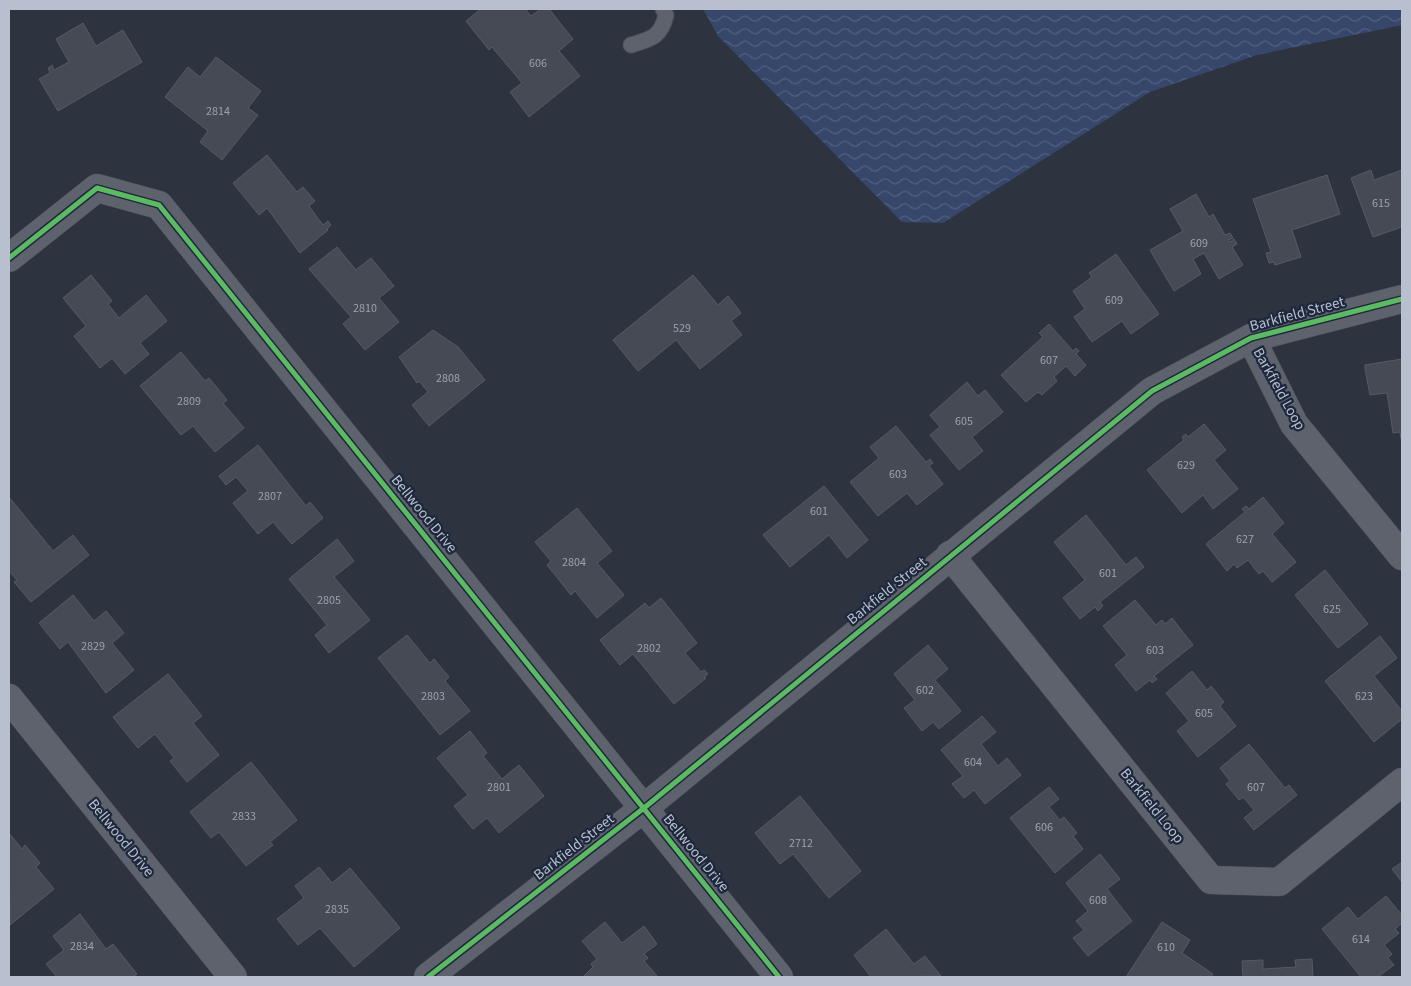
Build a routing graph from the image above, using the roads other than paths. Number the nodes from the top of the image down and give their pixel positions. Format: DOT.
graph roads {
  1 [pos="663,9"];
  2 [pos="631,45"];
  3 [pos="9,258"];
  4 [pos="1402,299"];
  5 [pos="1251,338"];
  6 [pos="950,556"];
  7 [pos="1402,556"];
  8 [pos="9,698"];
  9 [pos="1402,782"];
  10 [pos="644,808"];
  11 [pos="233,977"];
  12 [pos="428,977"];
  13 [pos="779,977"];
  1 -- 2 [label="lane"];
  3 -- 10 [label="street, Bellwood Drive"];
  4 -- 5 [label="street, Barkfield Street"];
  5 -- 6 [label="street, Barkfield Street"];
  5 -- 7 [label="street, Barkfield Loop"];
  6 -- 9 [label="street, Barkfield Loop"];
  6 -- 10 [label="street, Barkfield Street"];
  8 -- 11 [label="street, Bellwood Drive"];
  10 -- 12 [label="street, Barkfield Street"];
  10 -- 13 [label="street, Bellwood Drive"];
}
